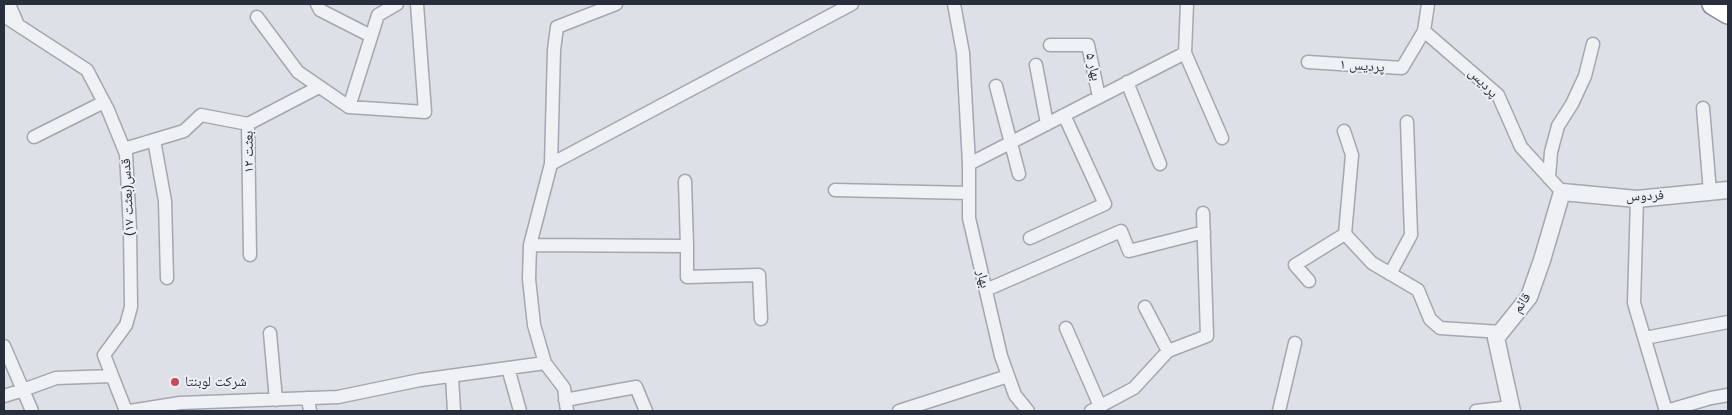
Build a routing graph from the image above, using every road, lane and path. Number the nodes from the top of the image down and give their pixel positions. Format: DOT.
graph roads {
  1 [pos="9,4"];
  2 [pos="317,4"];
  3 [pos="398,4"];
  4 [pos="417,4"];
  5 [pos="616,4"];
  6 [pos="852,4"];
  7 [pos="954,4"];
  8 [pos="1187,4"];
  9 [pos="1428,4"];
  10 [pos="1713,4"];
  11 [pos="1728,13"];
  12 [pos="4,16"];
  13 [pos="258,17"];
  14 [pos="18,25"];
  15 [pos="1424,32"];
  16 [pos="371,36"];
  17 [pos="1593,44"];
  18 [pos="1050,45"];
  19 [pos="1185,52"];
  20 [pos="1308,62"];
  21 [pos="1036,64"];
  22 [pos="1127,82"];
  23 [pos="996,86"];
  24 [pos="320,87"];
  25 [pos="1100,97"];
  26 [pos="104,102"];
  27 [pos="349,107"];
  28 [pos="1703,108"];
  29 [pos="1064,115"];
  30 [pos="1407,122"];
  31 [pos="248,124"];
  32 [pos="1048,124"];
  33 [pos="1344,131"];
  34 [pos="34,137"];
  35 [pos="1222,138"];
  36 [pos="154,140"];
  37 [pos="1012,142"];
  38 [pos="124,149"];
  39 [pos="552,164"];
  40 [pos="969,164"];
  41 [pos="1160,164"];
  42 [pos="1019,174"];
  43 [pos="1549,178"];
  44 [pos="685,181"];
  45 [pos="836,190"];
  46 [pos="1728,190"];
  47 [pos="1562,192"];
  48 [pos="1710,192"];
  49 [pos="969,193"];
  50 [pos="1637,199"];
  51 [pos="1203,213"];
  52 [pos="1204,232"];
  53 [pos="1345,234"];
  54 [pos="1030,238"];
  55 [pos="530,245"];
  56 [pos="688,246"];
  57 [pos="250,255"];
  58 [pos="1390,274"];
  59 [pos="167,278"];
  60 [pos="1309,281"];
  61 [pos="986,290"];
  62 [pos="1145,308"];
  63 [pos="761,319"];
  64 [pos="1728,322"];
  65 [pos="1066,328"];
  66 [pos="1502,332"];
  67 [pos="270,333"];
  68 [pos="1645,338"];
  69 [pos="1296,343"];
  70 [pos="4,346"];
  71 [pos="1168,352"];
  72 [pos="546,363"];
  73 [pos="508,368"];
  74 [pos="112,376"];
  75 [pos="1008,376"];
  76 [pos="452,377"];
  77 [pos="23,390"];
  78 [pos="1728,395"];
  79 [pos="4,396"];
  80 [pos="276,400"];
  81 [pos="309,405"];
  82 [pos="566,405"];
  83 [pos="1096,409"];
  84 [pos="1512,409"];
  85 [pos="32,411"];
  86 [pos="126,411"];
  87 [pos="130,411"];
  88 [pos="454,411"];
  89 [pos="520,411"];
  90 [pos="646,411"];
  91 [pos="899,411"];
  92 [pos="1028,411"];
  93 [pos="1280,411"];
  94 [pos="1476,411"];
  95 [pos="1666,411"];
  1 -- 14 [label="street"];
  2 -- 16 [label="street"];
  3 -- 16 [label="street"];
  4 -- 27 [label="street"];
  5 -- 39 [label="street"];
  6 -- 39 [label="street"];
  7 -- 40 [label="street, بهار"];
  8 -- 19 [label="street"];
  9 -- 15 [label="street"];
  10 -- 11 [label="highway"];
  12 -- 14 [label="street, قدس(بعثت ۱۷)"];
  13 -- 24 [label="street"];
  14 -- 26 [label="street, قدس(بعثت ۱۷)"];
  15 -- 20 [label="street, پرديس ۱"];
  15 -- 43 [label="street, پرديس"];
  16 -- 27 [label="street"];
  17 -- 43 [label="street"];
  18 -- 25 [label="street, بهار ۵"];
  19 -- 22 [label="street"];
  19 -- 35 [label="street"];
  21 -- 32 [label="street"];
  22 -- 25 [label="street"];
  22 -- 41 [label="street"];
  23 -- 37 [label="street"];
  24 -- 27 [label="street"];
  24 -- 31 [label="street"];
  25 -- 29 [label="street"];
  26 -- 34 [label="street"];
  26 -- 38 [label="street, قدس(بعثت ۱۷)"];
  28 -- 48 [label="street"];
  29 -- 32 [label="street"];
  29 -- 54 [label="street"];
  30 -- 58 [label="street"];
  31 -- 36 [label="street, بعثت ۱۲"];
  31 -- 57 [label="street, بعثت ۱۲"];
  32 -- 37 [label="street"];
  33 -- 53 [label="street"];
  36 -- 38 [label="street, بعثت ۱۲"];
  36 -- 59 [label="street"];
  37 -- 40 [label="street"];
  37 -- 42 [label="street"];
  38 -- 74 [label="street, قدس(بعثت ۱۷)"];
  39 -- 55 [label="street"];
  40 -- 49 [label="street, بهار"];
  43 -- 47 [label="street, پرديس"];
  44 -- 56 [label="street"];
  45 -- 49 [label="street"];
  46 -- 48 [label="street, فردوس"];
  47 -- 50 [label="street, فردوس"];
  47 -- 66 [label="street, قائم"];
  48 -- 50 [label="street, فردوس"];
  49 -- 61 [label="street, بهار"];
  50 -- 68 [label="street"];
  51 -- 52 [label="street"];
  52 -- 61 [label="street"];
  52 -- 71 [label="street"];
  53 -- 58 [label="street"];
  53 -- 60 [label="street"];
  55 -- 56 [label="street"];
  55 -- 72 [label="street"];
  56 -- 63 [label="street"];
  58 -- 66 [label="street"];
  61 -- 75 [label="street, بهار"];
  62 -- 71 [label="street"];
  64 -- 68 [label="street"];
  65 -- 83 [label="street"];
  66 -- 84 [label="street"];
  67 -- 80 [label="street"];
  68 -- 95 [label="street"];
  69 -- 93 [label="street"];
  70 -- 77 [label="street"];
  71 -- 83 [label="street"];
  72 -- 73 [label="street"];
  72 -- 82 [label="street"];
  73 -- 76 [label="street"];
  73 -- 89 [label="street"];
  74 -- 77 [label="street"];
  74 -- 86 [label="street"];
  75 -- 91 [label="street"];
  75 -- 92 [label="street, بهار"];
  76 -- 81 [label="street"];
  76 -- 88 [label="street"];
  77 -- 79 [label="street"];
  77 -- 85 [label="street"];
  78 -- 95 [label="street"];
  80 -- 81 [label="street"];
  80 -- 87 [label="street"];
  82 -- 90 [label="street"];
  84 -- 94 [label="street"];
}
